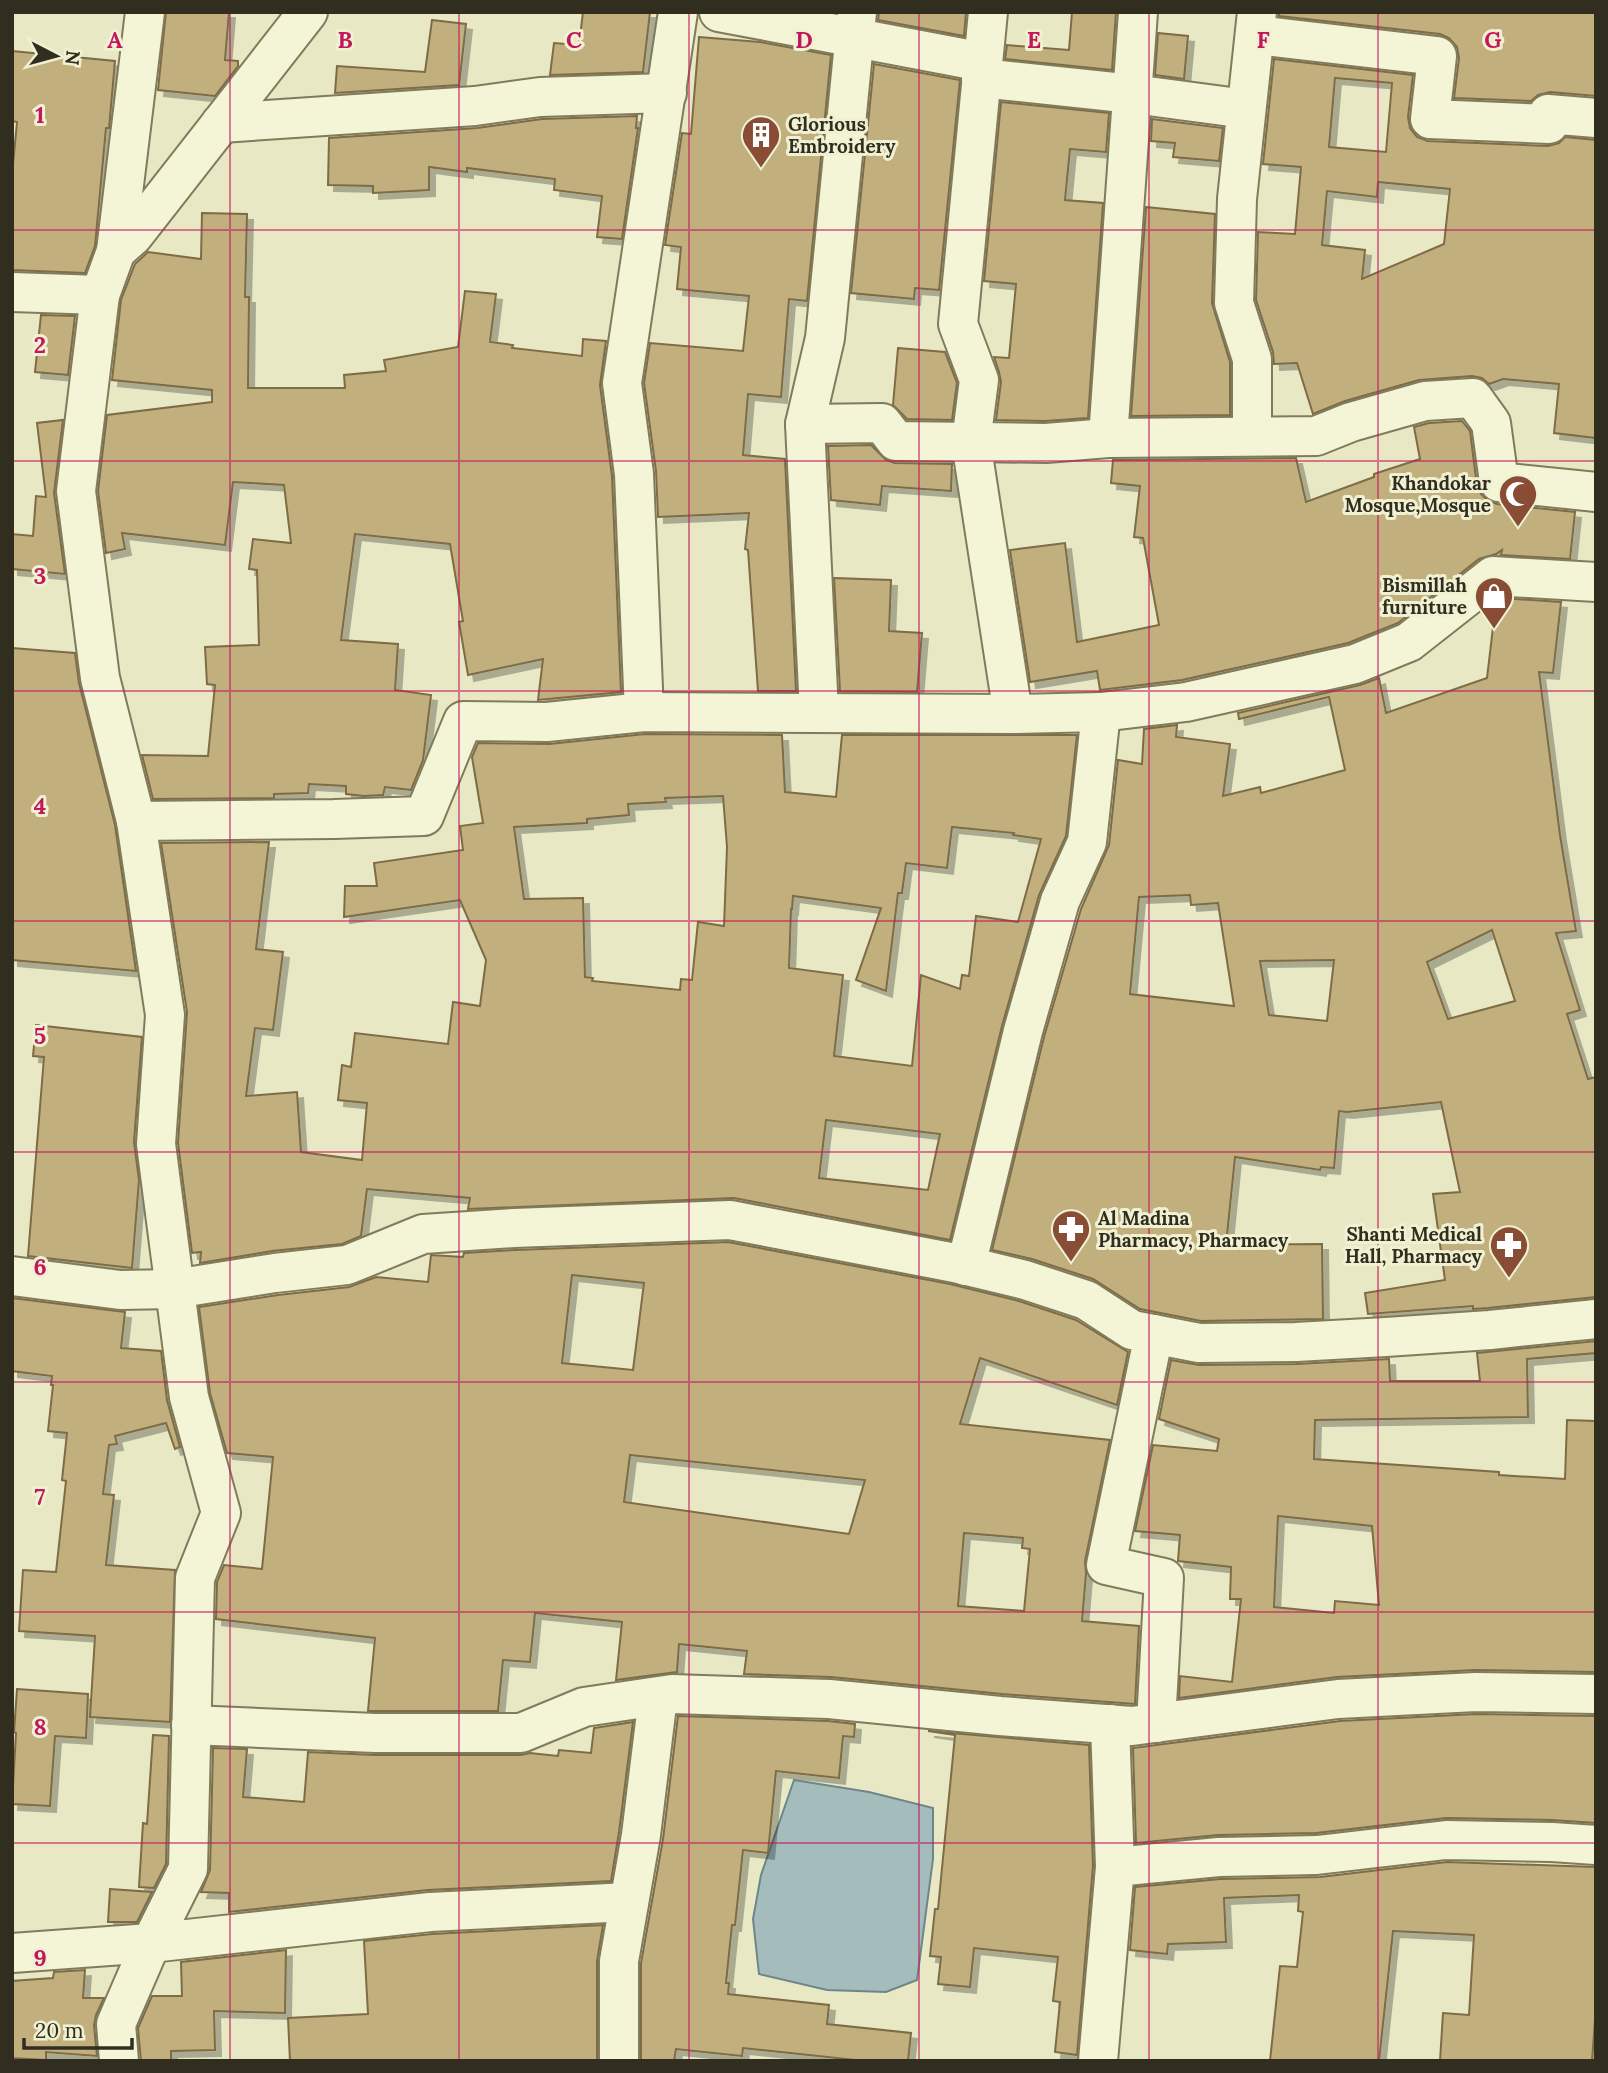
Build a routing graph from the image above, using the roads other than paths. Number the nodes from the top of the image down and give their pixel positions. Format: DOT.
graph roads {
  1 [pos="145,12"];
  2 [pos="308,12"];
  3 [pos="678,12"];
  4 [pos="719,12"];
  5 [pos="988,12"];
  6 [pos="1138,12"];
  7 [pos="1256,24"];
  8 [pos="855,25"];
  9 [pos="982,70"];
  10 [pos="667,93"];
  11 [pos="1133,94"];
  12 [pos="1246,109"];
  13 [pos="1596,118"];
  14 [pos="221,123"];
  15 [pos="116,251"];
  16 [pos="12,292"];
  17 [pos="100,295"];
  18 [pos="805,424"];
  19 [pos="1252,436"];
  20 [pos="1108,438"];
  21 [pos="971,442"];
  22 [pos="1596,492"];
  23 [pos="1596,582"];
  24 [pos="644,712"];
  25 [pos="819,712"];
  26 [pos="1101,712"];
  27 [pos="1013,715"];
  28 [pos="136,821"];
  29 [pos="966,1266"];
  30 [pos="12,1276"];
  31 [pos="174,1289"];
  32 [pos="1596,1319"];
  33 [pos="1154,1334"];
  34 [pos="1596,1694"];
  35 [pos="658,1697"];
  36 [pos="1156,1723"];
  37 [pos="1110,1724"];
  38 [pos="191,1725"];
  39 [pos="1596,1845"];
  40 [pos="1115,1867"];
  41 [pos="629,1902"];
  42 [pos="151,1943"];
  43 [pos="12,1953"];
  44 [pos="120,2061"];
  45 [pos="619,2061"];
  46 [pos="1098,2061"];
  1 -- 15 [label="street"];
  2 -- 14 [label="street"];
  3 -- 10 [label="street"];
  4 -- 8 [label="street"];
  5 -- 9 [label="street"];
  6 -- 11 [label="street"];
  7 -- 12 [label="street"];
  7 -- 13 [label="street"];
  8 -- 9 [label="street"];
  8 -- 18 [label="street"];
  9 -- 11 [label="street"];
  9 -- 21 [label="street"];
  10 -- 14 [label="street"];
  10 -- 24 [label="street"];
  11 -- 12 [label="street"];
  11 -- 20 [label="street"];
  12 -- 19 [label="street"];
  14 -- 15 [label="street"];
  15 -- 17 [label="street"];
  16 -- 17 [label="street"];
  17 -- 28 [label="street"];
  18 -- 21 [label="street"];
  18 -- 25 [label="street"];
  19 -- 20 [label="street"];
  19 -- 22 [label="street"];
  20 -- 21 [label="street"];
  21 -- 27 [label="street"];
  23 -- 26 [label="street"];
  24 -- 25 [label="street"];
  24 -- 28 [label="street"];
  25 -- 27 [label="street"];
  26 -- 27 [label="street"];
  26 -- 29 [label="street"];
  28 -- 31 [label="street"];
  29 -- 31 [label="street"];
  29 -- 33 [label="street"];
  30 -- 31 [label="street"];
  31 -- 38 [label="street"];
  32 -- 33 [label="street"];
  33 -- 36 [label="street"];
  34 -- 36 [label="street"];
  35 -- 37 [label="street"];
  35 -- 38 [label="street"];
  35 -- 41 [label="street"];
  36 -- 37 [label="street"];
  37 -- 40 [label="street"];
  38 -- 42 [label="street"];
  39 -- 40 [label="street"];
  40 -- 46 [label="street"];
  41 -- 42 [label="street"];
  41 -- 45 [label="street"];
  42 -- 43 [label="street"];
  42 -- 44 [label="street"];
}
